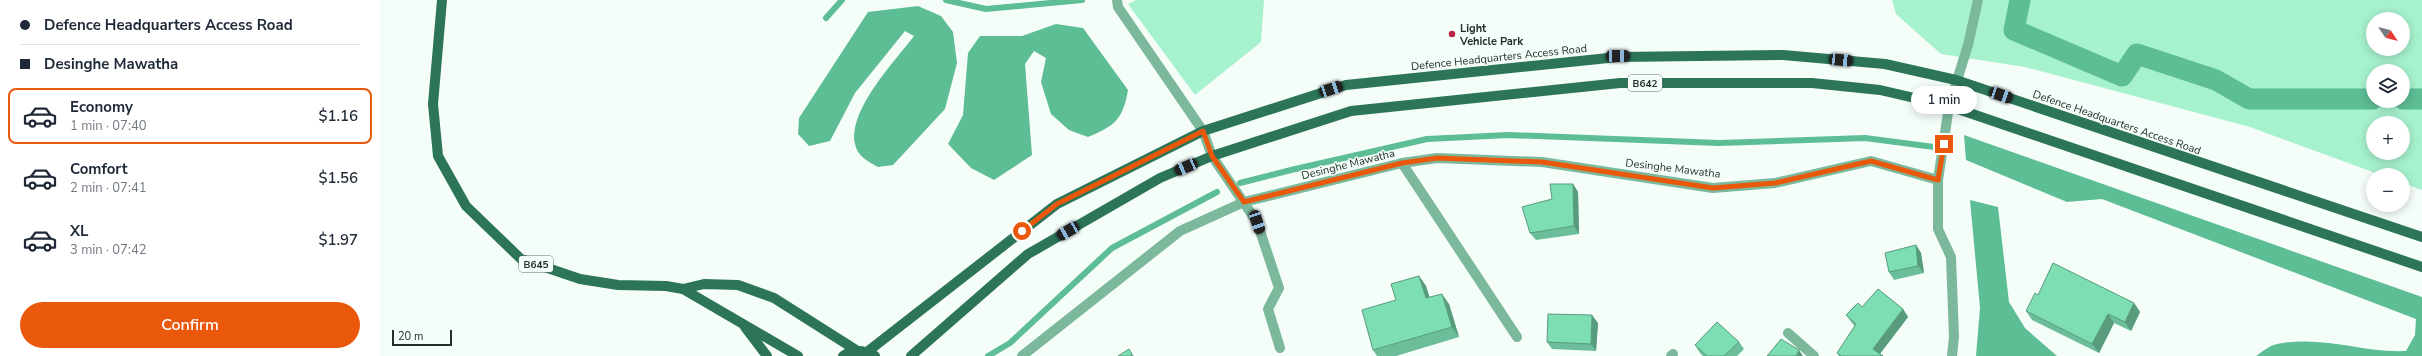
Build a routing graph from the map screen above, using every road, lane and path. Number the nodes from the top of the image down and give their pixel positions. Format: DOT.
graph roads {
  1 [pos="442,0"];
  2 [pos="1117,0"];
  3 [pos="1978,0"];
  4 [pos="1956,80"];
  5 [pos="1949,106"];
  6 [pos="1203,131"];
  7 [pos="1212,156"];
  8 [pos="1402,163"];
  9 [pos="1938,180"];
  10 [pos="1244,202"];
  11 [pos="2422,237"];
  12 [pos="2422,267"];
  13 [pos="683,289"];
  14 [pos="742,324"];
  15 [pos="1788,333"];
  16 [pos="1517,337"];
  17 [pos="1280,348"];
  18 [pos="856,350"];
  19 [pos="871,354"];
  20 [pos="767,356"];
  21 [pos="798,356"];
  22 [pos="843,356"];
  23 [pos="911,356"];
  24 [pos="1022,356"];
  25 [pos="1814,356"];
  26 [pos="1952,356"];
  1 -- 13 [label="main road, B645"];
  2 -- 6 [label="street"];
  3 -- 4 [label="street"];
  4 -- 5 [label="street"];
  4 -- 6 [label="main road, Defence Headquarters Access Road"];
  4 -- 11 [label="main road, Defence Headquarters Access Road"];
  5 -- 7 [label="main road, B642"];
  5 -- 9 [label="street"];
  5 -- 12 [label="main road, B642"];
  6 -- 7 [label="street"];
  6 -- 19 [label="main road, Defence Headquarters Access Road"];
  7 -- 10 [label="street"];
  7 -- 23 [label="main road, B642"];
  8 -- 9 [label="street, Desinghe Mawatha"];
  8 -- 10 [label="street, Desinghe Mawatha"];
  8 -- 16 [label="street"];
  9 -- 26 [label="street"];
  10 -- 17 [label="street"];
  10 -- 24 [label="street, Desinghe Mawatha"];
  13 -- 14 [label="main road, B645"];
  13 -- 18 [label="main road, B645"];
  14 -- 20 [label="main road"];
  14 -- 21 [label="main road, B645"];
  15 -- 25 [label="street"];
  18 -- 19 [label="main road"];
  18 -- 22 [label="main road"];
}
